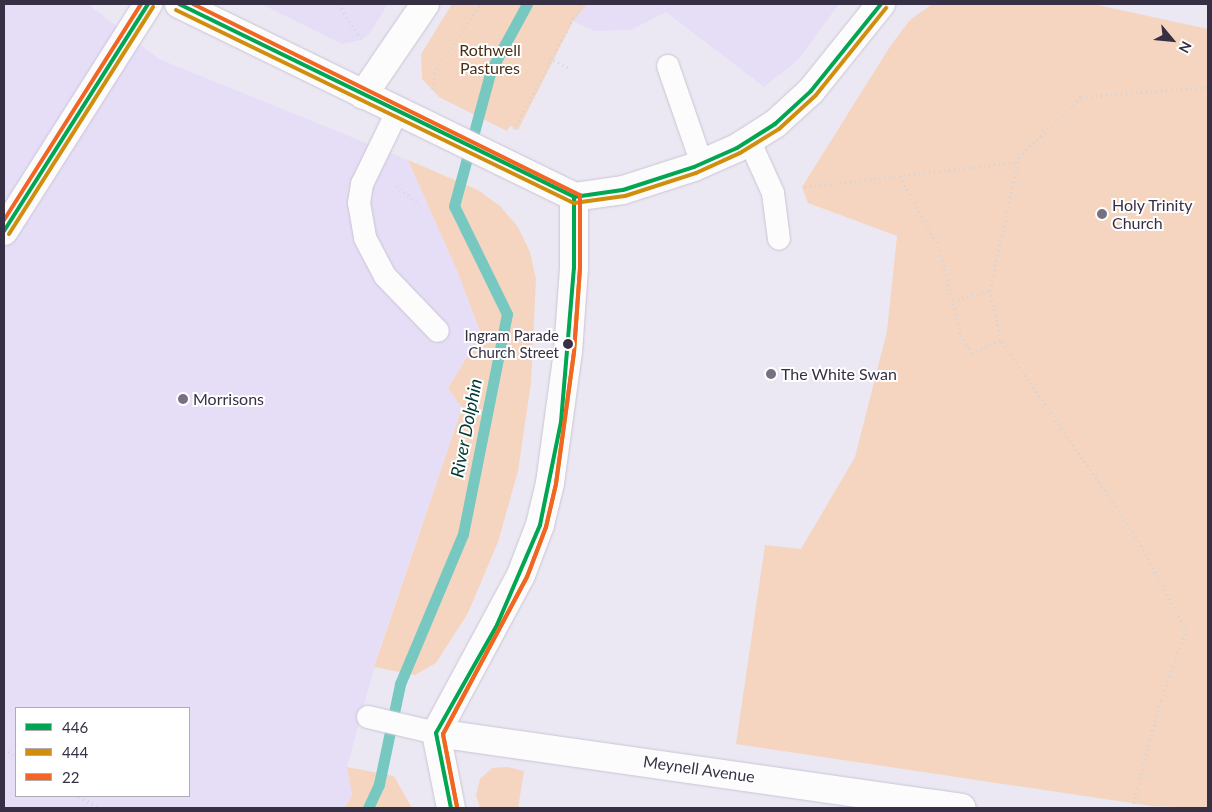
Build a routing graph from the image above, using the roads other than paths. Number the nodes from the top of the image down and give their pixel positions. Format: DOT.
graph roads {
  1 [pos="148,4"];
  2 [pos="179,4"];
  3 [pos="425,4"];
  4 [pos="881,4"];
  5 [pos="668,66"];
  6 [pos="364,95"];
  7 [pos="397,112"];
  8 [pos="749,140"];
  9 [pos="702,164"];
  10 [pos="574,198"];
  11 [pos="4,231"];
  12 [pos="779,239"];
  13 [pos="438,331"];
  14 [pos="368,717"];
  15 [pos="436,733"];
  16 [pos="451,808"];
  17 [pos="962,808"];
  1 -- 11 [label="street"];
  2 -- 6 [label="street"];
  3 -- 6 [label="street"];
  4 -- 8 [label="street"];
  5 -- 9 [label="lane"];
  6 -- 7 [label="street"];
  7 -- 10 [label="street"];
  7 -- 13 [label="lane"];
  8 -- 9 [label="street"];
  8 -- 12 [label="lane"];
  9 -- 10 [label="street"];
  10 -- 15 [label="street"];
  14 -- 15 [label="lane"];
  15 -- 16 [label="street"];
  15 -- 17 [label="street, Meynell Avenue"];
}
